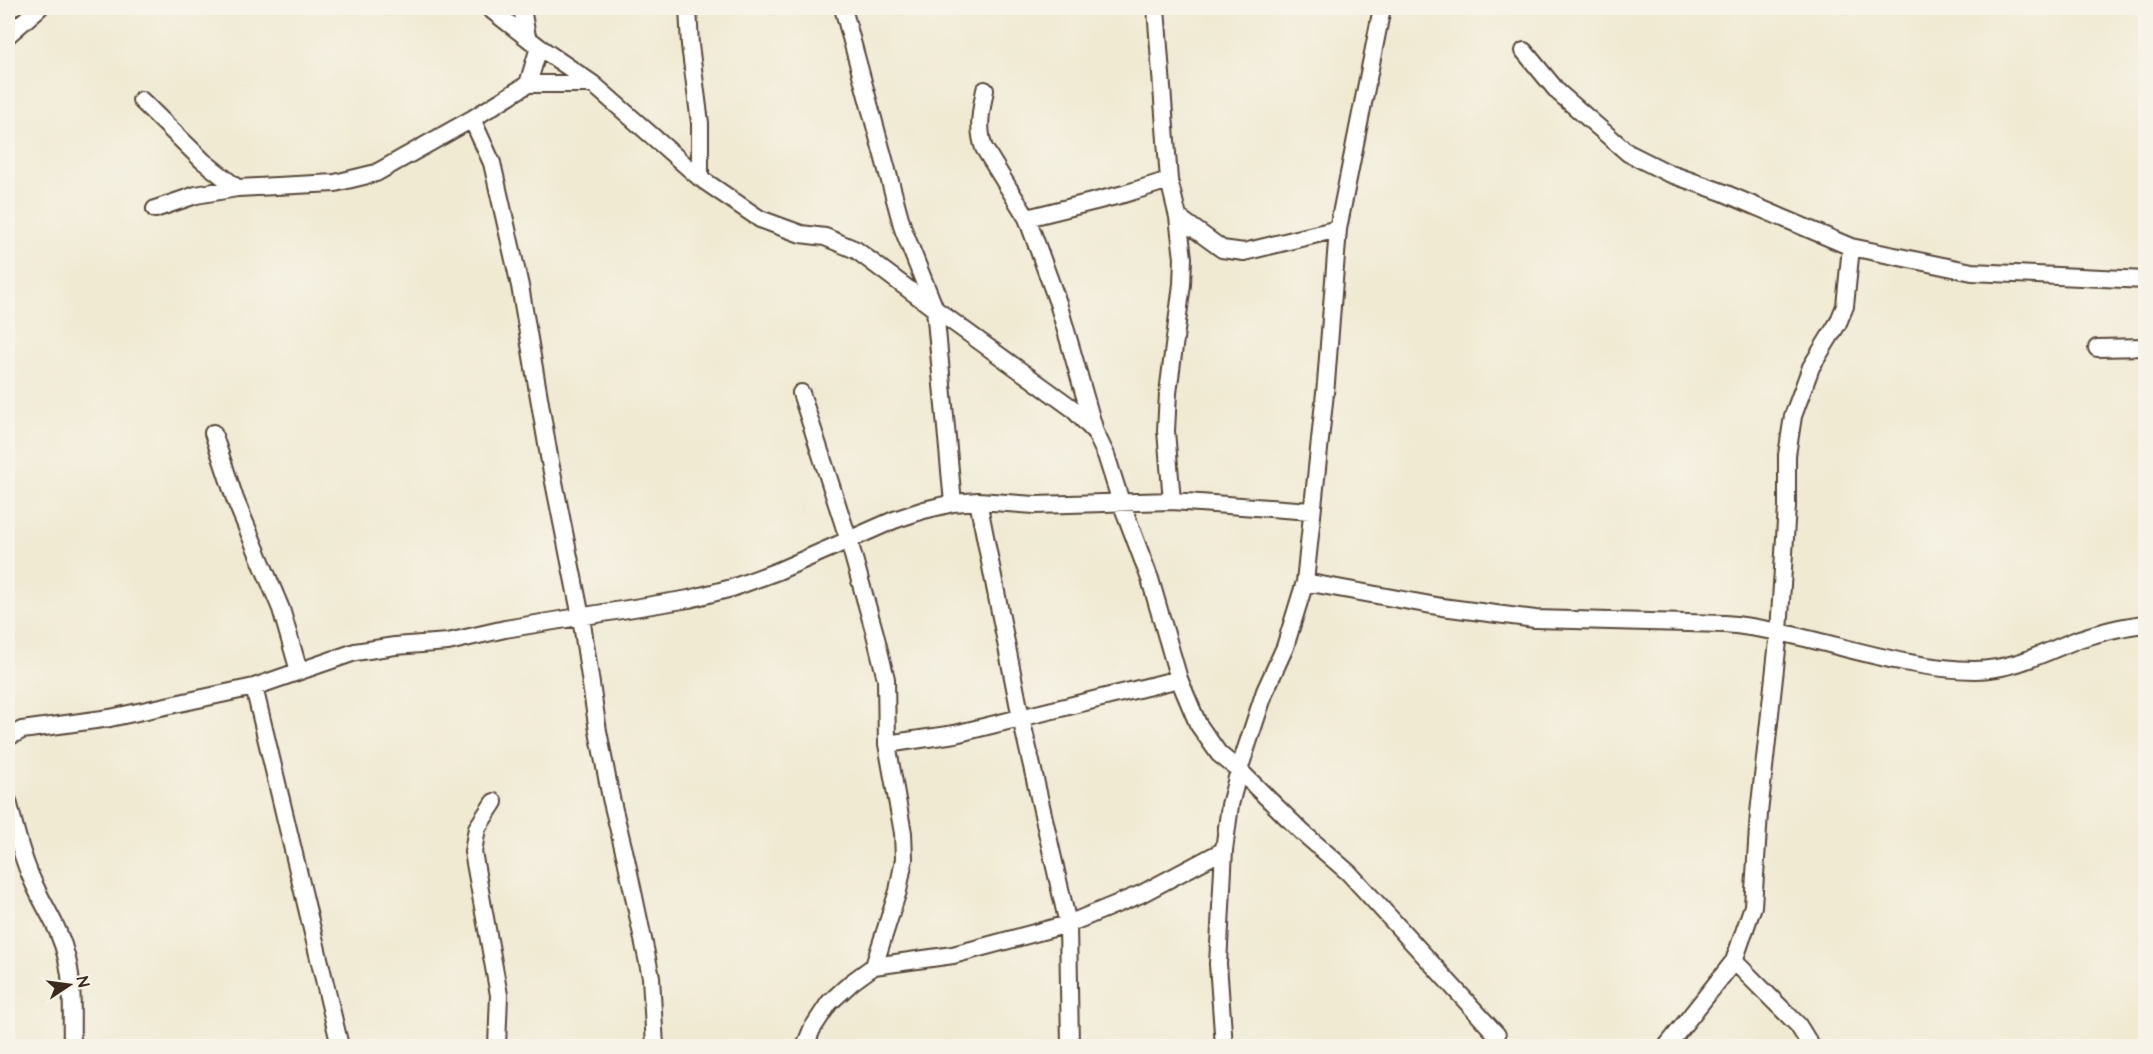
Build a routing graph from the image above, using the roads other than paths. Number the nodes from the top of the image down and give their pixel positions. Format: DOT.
graph roads {
  1 [pos="39,8"];
  2 [pos="489,8"];
  3 [pos="522,8"];
  4 [pos="688,8"];
  5 [pos="843,8"];
  6 [pos="1156,8"];
  7 [pos="1382,8"];
  8 [pos="8,35"];
  9 [pos="533,42"];
  10 [pos="1524,51"];
  11 [pos="528,84"];
  12 [pos="593,84"];
  13 [pos="985,90"];
  14 [pos="141,100"];
  15 [pos="472,119"];
  16 [pos="700,178"];
  17 [pos="1169,180"];
  18 [pos="237,188"];
  19 [pos="155,209"];
  20 [pos="1178,217"];
  21 [pos="1027,218"];
  22 [pos="1338,229"];
  23 [pos="1851,247"];
  24 [pos="2145,280"];
  25 [pos="935,309"];
  26 [pos="2145,347"];
  27 [pos="2097,348"];
  28 [pos="801,393"];
  29 [pos="1095,432"];
  30 [pos="213,434"];
  31 [pos="978,501"];
  32 [pos="1172,501"];
  33 [pos="1121,502"];
  34 [pos="953,503"];
  35 [pos="1311,511"];
  36 [pos="849,541"];
  37 [pos="1305,582"];
  38 [pos="581,617"];
  39 [pos="2145,624"];
  40 [pos="1779,632"];
  41 [pos="299,671"];
  42 [pos="1179,679"];
  43 [pos="254,687"];
  44 [pos="1021,718"];
  45 [pos="12,732"];
  46 [pos="887,744"];
  47 [pos="1239,770"];
  48 [pos="8,801"];
  49 [pos="494,802"];
  50 [pos="1224,850"];
  51 [pos="1068,924"];
  52 [pos="1734,962"];
  53 [pos="874,966"];
  54 [pos="1497,1035"];
  55 [pos="72,1047"];
  56 [pos="340,1047"];
  57 [pos="497,1047"];
  58 [pos="655,1047"];
  59 [pos="805,1047"];
  60 [pos="1070,1047"];
  61 [pos="1224,1047"];
  62 [pos="1666,1047"];
  63 [pos="1811,1047"];
  1 -- 8 [label="street"];
  2 -- 9 [label="street"];
  3 -- 9 [label="street"];
  4 -- 16 [label="street"];
  5 -- 25 [label="street"];
  6 -- 17 [label="street"];
  7 -- 22 [label="street"];
  9 -- 11 [label="street"];
  9 -- 12 [label="street"];
  10 -- 23 [label="street"];
  11 -- 12 [label="street"];
  11 -- 15 [label="street"];
  12 -- 16 [label="street"];
  13 -- 21 [label="street"];
  14 -- 18 [label="street"];
  15 -- 18 [label="street"];
  15 -- 38 [label="street"];
  16 -- 25 [label="street"];
  17 -- 20 [label="street"];
  17 -- 21 [label="street"];
  18 -- 19 [label="street"];
  20 -- 22 [label="street"];
  20 -- 32 [label="street"];
  21 -- 29 [label="street"];
  22 -- 35 [label="street"];
  23 -- 24 [label="street"];
  23 -- 40 [label="street"];
  25 -- 29 [label="street"];
  25 -- 34 [label="street"];
  26 -- 27 [label="street"];
  28 -- 36 [label="street"];
  29 -- 33 [label="street"];
  30 -- 41 [label="street"];
  31 -- 33 [label="street"];
  31 -- 34 [label="street"];
  31 -- 44 [label="street"];
  32 -- 33 [label="street"];
  32 -- 35 [label="street"];
  33 -- 42 [label="street"];
  34 -- 36 [label="street"];
  35 -- 37 [label="street"];
  36 -- 38 [label="street"];
  36 -- 46 [label="street"];
  37 -- 40 [label="street"];
  37 -- 47 [label="street"];
  38 -- 41 [label="street"];
  38 -- 58 [label="street"];
  39 -- 40 [label="street"];
  40 -- 52 [label="street"];
  41 -- 43 [label="street"];
  42 -- 44 [label="street"];
  42 -- 47 [label="street"];
  43 -- 45 [label="street"];
  43 -- 56 [label="street"];
  44 -- 46 [label="street"];
  44 -- 51 [label="street"];
  46 -- 53 [label="street"];
  47 -- 50 [label="street"];
  47 -- 54 [label="street"];
  48 -- 55 [label="street"];
  49 -- 57 [label="street"];
  50 -- 51 [label="street"];
  50 -- 61 [label="street"];
  51 -- 53 [label="street"];
  51 -- 60 [label="street"];
  52 -- 62 [label="street"];
  52 -- 63 [label="street"];
  53 -- 59 [label="street"];
}
